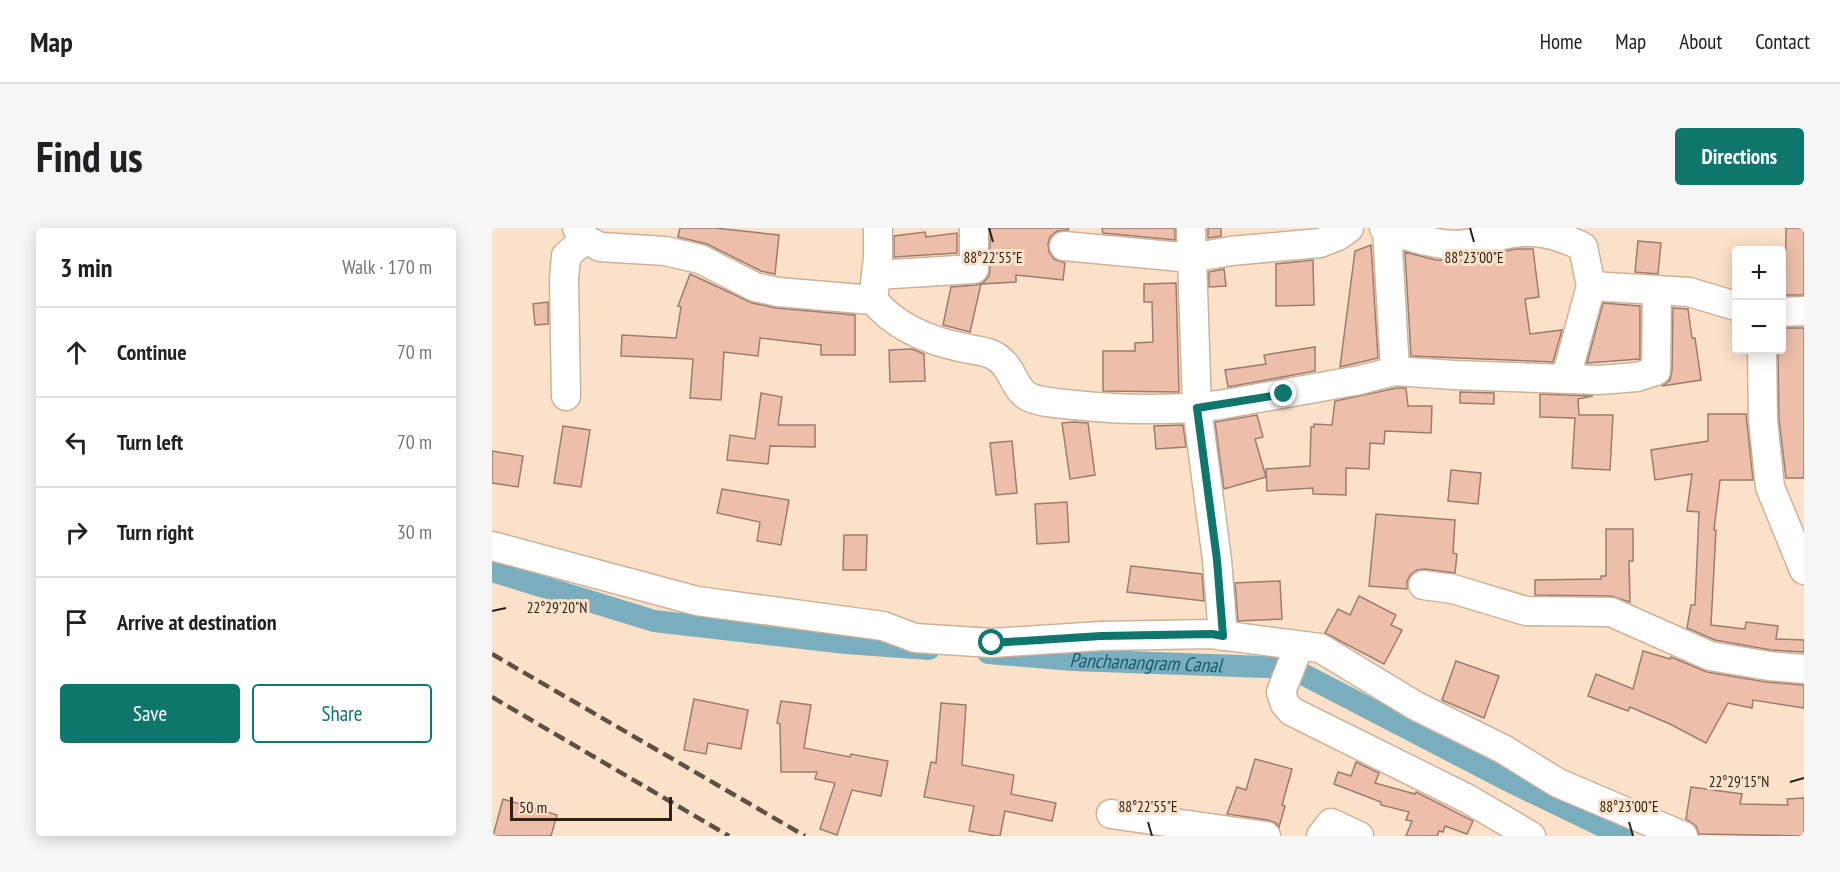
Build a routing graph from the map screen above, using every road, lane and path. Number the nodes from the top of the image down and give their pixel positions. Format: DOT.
graph roads {
  1 [pos="878,228"];
  2 [pos="974,228"];
  3 [pos="1191,228"];
  4 [pos="1349,228"];
  5 [pos="1386,229"];
  6 [pos="581,233"];
  7 [pos="1095,238"];
  8 [pos="672,241"];
  9 [pos="1064,246"];
  10 [pos="1192,258"];
  11 [pos="1591,286"];
  12 [pos="875,288"];
  13 [pos="1657,290"];
  14 [pos="1732,305"];
  15 [pos="1804,311"];
  16 [pos="1786,312"];
  17 [pos="1762,354"];
  18 [pos="1395,371"];
  19 [pos="1566,378"];
  20 [pos="566,396"];
  21 [pos="1197,408"];
  22 [pos="492,546"];
  23 [pos="1804,570"];
  24 [pos="1423,585"];
  25 [pos="1223,636"];
  26 [pos="1295,654"];
  27 [pos="1804,669"];
  28 [pos="1111,814"];
  29 [pos="1485,825"];
  30 [pos="1266,836"];
  31 [pos="1321,836"];
  32 [pos="1359,836"];
  33 [pos="1531,836"];
  34 [pos="1683,836"];
  1 -- 12 [label="street"];
  2 -- 12 [label="street"];
  3 -- 10 [label="street"];
  4 -- 10 [label="street"];
  5 -- 11 [label="street"];
  5 -- 18 [label="street"];
  6 -- 8 [label="street"];
  6 -- 20 [label="street"];
  7 -- 9 [label="street"];
  7 -- 10 [label="street"];
  8 -- 12 [label="street"];
  10 -- 21 [label="street"];
  11 -- 13 [label="street"];
  11 -- 19 [label="street"];
  12 -- 21 [label="street"];
  13 -- 14 [label="street"];
  13 -- 19 [label="street"];
  15 -- 16 [label="street"];
  17 -- 23 [label="street"];
  18 -- 19 [label="street"];
  18 -- 21 [label="street"];
  21 -- 25 [label="street"];
  22 -- 25 [label="street"];
  24 -- 27 [label="street"];
  25 -- 26 [label="street"];
  26 -- 29 [label="street"];
  26 -- 34 [label="street"];
  28 -- 30 [label="street"];
  29 -- 33 [label="street"];
  31 -- 32 [label="street"];
}
